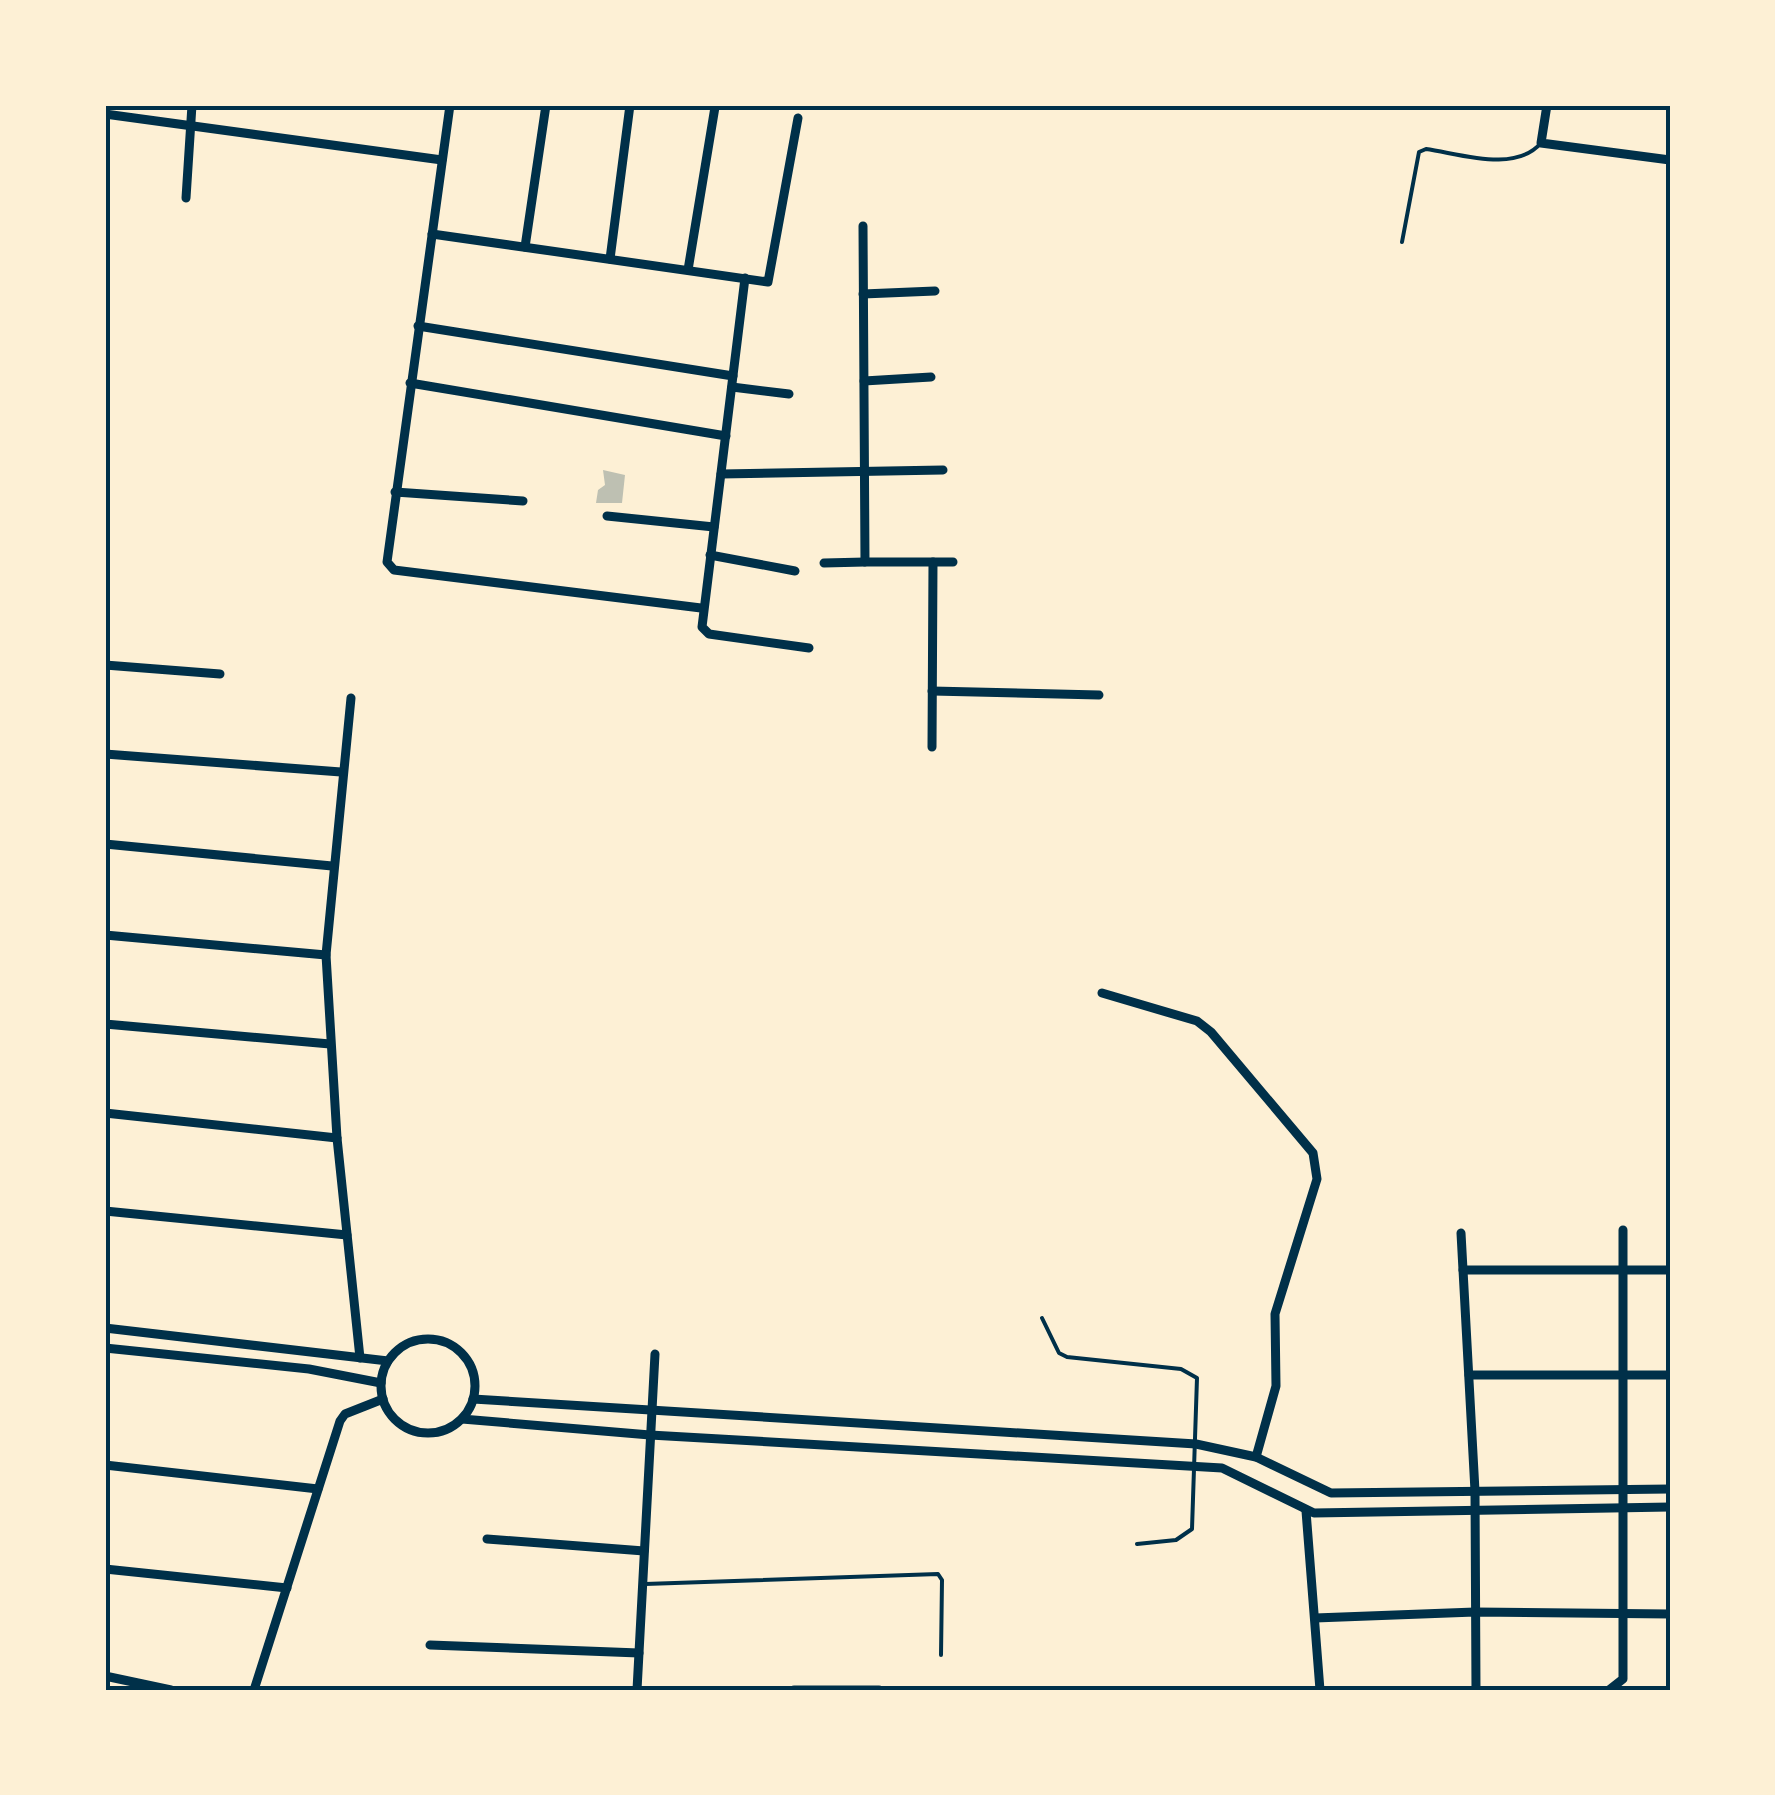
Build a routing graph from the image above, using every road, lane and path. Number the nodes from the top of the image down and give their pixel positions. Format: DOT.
graph roads {
  1 [pos="192,105"];
  2 [pos="450,105"];
  3 [pos="546,105"];
  4 [pos="630,105"];
  5 [pos="1546,105"];
  6 [pos="715,107"];
  7 [pos="105,114"];
  8 [pos="798,118"];
  9 [pos="188,124"];
  10 [pos="1542,143"];
  11 [pos="442,160"];
  12 [pos="1670,160"];
  13 [pos="186,198"];
  14 [pos="863,226"];
  15 [pos="432,234"];
  16 [pos="1402,242"];
  17 [pos="526,247"];
  18 [pos="610,259"];
  19 [pos="688,270"];
  20 [pos="744,278"];
  21 [pos="936,291"];
  22 [pos="863,294"];
  23 [pos="418,326"];
  24 [pos="931,377"];
  25 [pos="864,381"];
  26 [pos="732,382"];
  27 [pos="410,384"];
  28 [pos="789,394"];
  29 [pos="726,436"];
  30 [pos="943,470"];
  31 [pos="721,474"];
  32 [pos="394,492"];
  33 [pos="523,502"];
  34 [pos="607,516"];
  35 [pos="714,527"];
  36 [pos="710,556"];
  37 [pos="865,562"];
  38 [pos="932,562"];
  39 [pos="954,562"];
  40 [pos="824,563"];
  41 [pos="795,571"];
  42 [pos="701,608"];
  43 [pos="808,648"];
  44 [pos="105,665"];
  45 [pos="220,674"];
  46 [pos="932,692"];
  47 [pos="1100,695"];
  48 [pos="350,698"];
  49 [pos="932,747"];
  50 [pos="105,754"];
  51 [pos="340,772"];
  52 [pos="105,844"];
  53 [pos="332,866"];
  54 [pos="105,935"];
  55 [pos="326,955"];
  56 [pos="1102,993"];
  57 [pos="105,1024"];
  58 [pos="330,1044"];
  59 [pos="105,1113"];
  60 [pos="338,1138"];
  61 [pos="105,1211"];
  62 [pos="1624,1230"];
  63 [pos="1461,1233"];
  64 [pos="347,1236"];
  65 [pos="1462,1270"];
  66 [pos="1624,1270"];
  67 [pos="1670,1270"];
  68 [pos="1042,1318"];
  69 [pos="105,1328"];
  70 [pos="105,1348"];
  71 [pos="655,1354"];
  72 [pos="360,1358"];
  73 [pos="388,1362"];
  74 [pos="1670,1374"];
  75 [pos="1468,1375"];
  76 [pos="1624,1375"];
  77 [pos="381,1383"];
  78 [pos="383,1398"];
  79 [pos="473,1399"];
  80 [pos="652,1410"];
  81 [pos="462,1419"];
  82 [pos="650,1435"];
  83 [pos="1196,1444"];
  84 [pos="1256,1458"];
  85 [pos="105,1465"];
  86 [pos="1194,1466"];
  87 [pos="318,1489"];
  88 [pos="1670,1489"];
  89 [pos="1626,1490"];
  90 [pos="1475,1492"];
  91 [pos="1626,1507"];
  92 [pos="1670,1507"];
  93 [pos="1475,1508"];
  94 [pos="1306,1511"];
  95 [pos="487,1540"];
  96 [pos="1137,1544"];
  97 [pos="644,1551"];
  98 [pos="105,1569"];
  99 [pos="643,1584"];
  100 [pos="287,1588"];
  101 [pos="1475,1612"];
  102 [pos="1625,1613"];
  103 [pos="1670,1614"];
  104 [pos="1314,1618"];
  105 [pos="430,1645"];
  106 [pos="639,1653"];
  107 [pos="941,1655"];
  108 [pos="105,1676"];
  109 [pos="171,1690"];
  110 [pos="254,1690"];
  111 [pos="637,1690"];
  112 [pos="794,1690"];
  113 [pos="879,1690"];
  114 [pos="1320,1690"];
  115 [pos="1476,1690"];
  116 [pos="1609,1690"];
  1 -- 9 [label="street"];
  2 -- 11 [label="street"];
  3 -- 17 [label="street"];
  4 -- 18 [label="street"];
  5 -- 10 [label="street"];
  6 -- 19 [label="street"];
  7 -- 9 [label="street"];
  8 -- 20 [label="street"];
  9 -- 11 [label="street"];
  9 -- 13 [label="street"];
  10 -- 12 [label="street"];
  10 -- 16 [label="lane"];
  11 -- 15 [label="street"];
  14 -- 22 [label="street"];
  15 -- 17 [label="street"];
  15 -- 23 [label="street"];
  17 -- 18 [label="street"];
  18 -- 19 [label="street"];
  19 -- 20 [label="street"];
  20 -- 26 [label="street"];
  21 -- 22 [label="street"];
  22 -- 25 [label="street"];
  23 -- 26 [label="street"];
  23 -- 27 [label="street"];
  24 -- 25 [label="street"];
  25 -- 37 [label="street"];
  26 -- 28 [label="street"];
  26 -- 29 [label="street"];
  27 -- 29 [label="street"];
  27 -- 32 [label="street"];
  29 -- 31 [label="street"];
  30 -- 31 [label="street"];
  31 -- 35 [label="street"];
  32 -- 33 [label="street"];
  32 -- 42 [label="street"];
  34 -- 35 [label="street"];
  35 -- 36 [label="street"];
  36 -- 41 [label="street"];
  36 -- 42 [label="street"];
  37 -- 38 [label="street"];
  37 -- 40 [label="street"];
  38 -- 39 [label="street"];
  38 -- 46 [label="street"];
  42 -- 43 [label="street"];
  44 -- 45 [label="street"];
  46 -- 47 [label="street"];
  46 -- 49 [label="street"];
  48 -- 51 [label="street"];
  50 -- 51 [label="street"];
  51 -- 53 [label="street"];
  52 -- 53 [label="street"];
  53 -- 55 [label="street"];
  54 -- 55 [label="street"];
  55 -- 58 [label="street"];
  56 -- 84 [label="street"];
  57 -- 58 [label="street"];
  58 -- 60 [label="street"];
  59 -- 60 [label="street"];
  60 -- 64 [label="street"];
  61 -- 64 [label="street"];
  62 -- 66 [label="street"];
  63 -- 65 [label="street"];
  64 -- 72 [label="street"];
  65 -- 66 [label="street"];
  65 -- 75 [label="street"];
  66 -- 67 [label="street"];
  66 -- 76 [label="street"];
  68 -- 83 [label="lane"];
  69 -- 72 [label="street"];
  70 -- 77 [label="street"];
  71 -- 80 [label="street"];
  72 -- 73 [label="street"];
  73 -- 77 [label="street"];
  73 -- 79 [label="street"];
  74 -- 76 [label="street"];
  75 -- 76 [label="street"];
  75 -- 90 [label="street"];
  76 -- 89 [label="street"];
  77 -- 78 [label="street"];
  78 -- 81 [label="street"];
  78 -- 87 [label="street"];
  79 -- 80 [label="street"];
  79 -- 81 [label="street"];
  80 -- 82 [label="street"];
  80 -- 83 [label="street"];
  81 -- 82 [label="street"];
  82 -- 86 [label="street"];
  82 -- 97 [label="street"];
  83 -- 84 [label="street"];
  83 -- 86 [label="lane"];
  84 -- 90 [label="street"];
  85 -- 87 [label="street"];
  86 -- 94 [label="street"];
  86 -- 96 [label="lane"];
  87 -- 100 [label="street"];
  88 -- 89 [label="street"];
  89 -- 90 [label="street"];
  89 -- 91 [label="street"];
  90 -- 93 [label="street"];
  91 -- 92 [label="street"];
  91 -- 93 [label="street"];
  91 -- 102 [label="street"];
  93 -- 94 [label="street"];
  93 -- 101 [label="street"];
  94 -- 104 [label="street"];
  95 -- 97 [label="street"];
  97 -- 99 [label="street"];
  98 -- 100 [label="street"];
  99 -- 106 [label="street"];
  99 -- 107 [label="lane"];
  100 -- 110 [label="street"];
  101 -- 102 [label="street"];
  101 -- 104 [label="street"];
  101 -- 115 [label="street"];
  102 -- 103 [label="street"];
  102 -- 116 [label="street"];
  104 -- 114 [label="street"];
  105 -- 106 [label="street"];
  106 -- 111 [label="street"];
  108 -- 109 [label="street"];
  112 -- 113 [label="street"];
}
